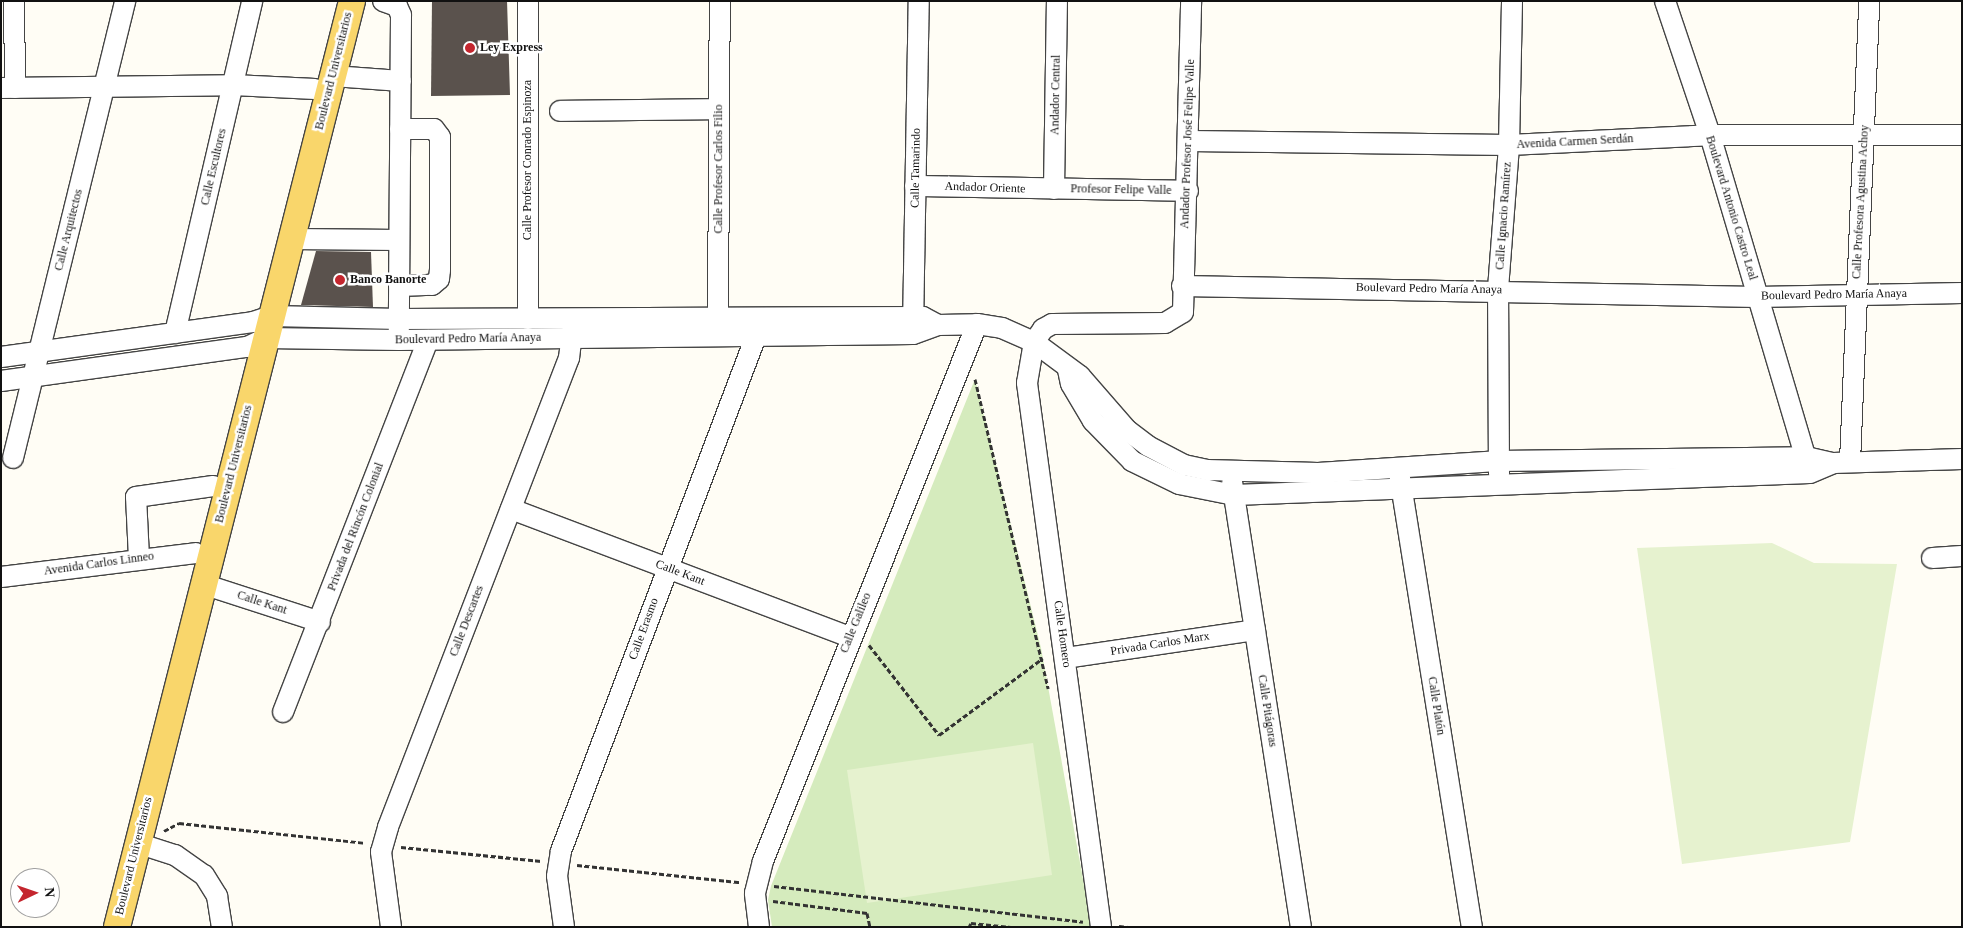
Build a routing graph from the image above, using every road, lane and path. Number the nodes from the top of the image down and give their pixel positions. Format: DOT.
graph roads {
  1 [pos="14,1"];
  2 [pos="125,1"];
  3 [pos="252,1"];
  4 [pos="337,1"];
  5 [pos="352,1"];
  6 [pos="383,1"];
  7 [pos="528,1"];
  8 [pos="720,1"];
  9 [pos="919,1"];
  10 [pos="1057,1"];
  11 [pos="1191,1"];
  12 [pos="1512,1"];
  13 [pos="1665,1"];
  14 [pos="1869,1"];
  15 [pos="401,81"];
  16 [pos="324,82"];
  17 [pos="234,84"];
  18 [pos="104,87"];
  19 [pos="8,88"];
  20 [pos="719,109"];
  21 [pos="560,111"];
  22 [pos="400,129"];
  23 [pos="1710,135"];
  24 [pos="1865,136"];
  25 [pos="1962,136"];
  26 [pos="1189,141"];
  27 [pos="1509,145"];
  28 [pos="916,186"];
  29 [pos="1054,189"];
  30 [pos="1188,191"];
  31 [pos="292,238"];
  32 [pos="399,240"];
  33 [pos="399,286"];
  34 [pos="1182,286"];
  35 [pos="1498,289"];
  36 [pos="1962,293"];
  37 [pos="1856,296"];
  38 [pos="1758,297"];
  39 [pos="528,319"];
  40 [pos="574,319"];
  41 [pos="400,320"];
  42 [pos="977,324"];
  43 [pos="913,326"];
  44 [pos="718,327"];
  45 [pos="260,331"];
  46 [pos="175,333"];
  47 [pos="756,336"];
  48 [pos="571,338"];
  49 [pos="399,340"];
  50 [pos="428,340"];
  51 [pos="1034,342"];
  52 [pos="39,352"];
  53 [pos="1,357"];
  54 [pos="1068,370"];
  55 [pos="33,377"];
  56 [pos="1,381"];
  57 [pos="972,388"];
  58 [pos="13,458"];
  59 [pos="1962,459"];
  60 [pos="1497,461"];
  61 [pos="1841,463"];
  62 [pos="1398,464"];
  63 [pos="1808,465"];
  64 [pos="1231,473"];
  65 [pos="1501,483"];
  66 [pos="213,486"];
  67 [pos="1400,486"];
  68 [pos="1234,494"];
  69 [pos="511,509"];
  70 [pos="196,553"];
  71 [pos="1962,556"];
  72 [pos="139,558"];
  73 [pos="1932,558"];
  74 [pos="667,567"];
  75 [pos="1,577"];
  76 [pos="203,584"];
  77 [pos="320,622"];
  78 [pos="1255,630"];
  79 [pos="873,636"];
  80 [pos="850,637"];
  81 [pos="869,645"];
  82 [pos="866,654"];
  83 [pos="1043,658"];
  84 [pos="1066,658"];
  85 [pos="1050,698"];
  86 [pos="283,712"];
  87 [pos="137,844"];
  88 [pos="383,845"];
  89 [pos="558,863"];
  90 [pos="766,883"];
  91 [pos="1102,925"];
  92 [pos="102,927"];
  93 [pos="117,927"];
  94 [pos="222,927"];
  95 [pos="391,927"];
  96 [pos="564,927"];
  97 [pos="758,927"];
  98 [pos="870,927"];
  99 [pos="969,927"];
  100 [pos="1011,927"];
  101 [pos="1300,927"];
  102 [pos="1472,927"];
  1 -- 19 [label="street"];
  2 -- 18 [label="street, Calle Arquitectos"];
  3 -- 17 [label="street, Calle Escultores"];
  4 -- 16 [label="main road, Boulevard Universitarios"];
  5 -- 16 [label="main road, Boulevard Universitarios"];
  6 -- 15 [label="street"];
  7 -- 39 [label="street, Calle Profesor Conrado Espinoza"];
  8 -- 20 [label="street, Calle Profesor Carlos Filio"];
  9 -- 28 [label="street, Calle Tamarindo"];
  10 -- 29 [label="street, Andador Central"];
  11 -- 26 [label="street, Andador Profesor José Felipe Valle"];
  12 -- 27 [label="street, Calle Ignacio Ramírez"];
  13 -- 23 [label="street, Boulevard Antonio Castro Leal"];
  14 -- 24 [label="street, Calle Profesora Agustina Achoy"];
  15 -- 16 [label="street"];
  15 -- 22 [label="street"];
  16 -- 17 [label="street"];
  16 -- 31 [label="main road, Boulevard Universitarios"];
  16 -- 45 [label="main road, Boulevard Universitarios"];
  17 -- 18 [label="street"];
  17 -- 46 [label="street, Calle Escultores"];
  18 -- 19 [label="street"];
  18 -- 52 [label="street, Calle Arquitectos"];
  20 -- 21 [label="street"];
  20 -- 44 [label="street, Calle Profesor Carlos Filio"];
  22 -- 32 [label="street"];
  22 -- 33 [label="street"];
  23 -- 24 [label="street, Avenida Carmen Serdán"];
  23 -- 27 [label="street, Avenida Carmen Serdán"];
  23 -- 38 [label="street, Boulevard Antonio Castro Leal"];
  24 -- 25 [label="street, Avenida Carmen Serdán"];
  24 -- 37 [label="street, Calle Profesora Agustina Achoy"];
  26 -- 27 [label="street, Avenida Carmen Serdán"];
  26 -- 30 [label="street, Andador Profesor José Felipe Valle"];
  27 -- 35 [label="street, Calle Ignacio Ramírez"];
  28 -- 29 [label="street, Andador Oriente"];
  28 -- 43 [label="street, Calle Tamarindo"];
  29 -- 30 [label="street, Profesor Felipe Valle"];
  30 -- 34 [label="street, Andador Profesor José Felipe Valle"];
  31 -- 32 [label="street"];
  31 -- 45 [label="main road, Boulevard Universitarios"];
  32 -- 33 [label="street"];
  33 -- 41 [label="street"];
  34 -- 35 [label="street, Boulevard Pedro María Anaya"];
  34 -- 51 [label="street"];
  35 -- 38 [label="street, Boulevard Pedro María Anaya"];
  35 -- 60 [label="street, Calle Ignacio Ramírez"];
  36 -- 37 [label="street, Boulevard Pedro María Anaya"];
  37 -- 38 [label="street, Boulevard Pedro María Anaya"];
  37 -- 61 [label="street, Calle Profesora Agustina Achoy"];
  38 -- 63 [label="street, Boulevard Antonio Castro Leal"];
  39 -- 40 [label="street, Boulevard Pedro María Anaya"];
  39 -- 41 [label="street, Boulevard Pedro María Anaya"];
  40 -- 44 [label="street, Boulevard Pedro María Anaya"];
  40 -- 48 [label="street, Calle Descartes"];
  41 -- 45 [label="street, Boulevard Pedro María Anaya"];
  41 -- 49 [label="street"];
  42 -- 43 [label="street, Boulevard Pedro María Anaya"];
  42 -- 51 [label="street, Boulevard Pedro María Anaya"];
  42 -- 80 [label="street, Calle Galileo"];
  43 -- 44 [label="street, Boulevard Pedro María Anaya"];
  43 -- 47 [label="street, Boulevard Pedro María Anaya"];
  44 -- 47 [label="street, Boulevard Pedro María Anaya"];
  44 -- 48 [label="street, Boulevard Pedro María Anaya"];
  45 -- 46 [label="street, Boulevard Pedro María Anaya"];
  45 -- 49 [label="street, Boulevard Pedro María Anaya"];
  45 -- 55 [label="street, Boulevard Pedro María Anaya"];
  45 -- 66 [label="main road, Boulevard Universitarios"];
  45 -- 76 [label="main road, Boulevard Universitarios"];
  46 -- 52 [label="street, Boulevard Pedro María Anaya"];
  47 -- 74 [label="street, Calle Erasmo"];
  48 -- 50 [label="street, Boulevard Pedro María Anaya"];
  48 -- 69 [label="street, Calle Descartes"];
  49 -- 50 [label="street, Boulevard Pedro María Anaya"];
  50 -- 77 [label="street, Privada del Rincón Colonial"];
  51 -- 54 [label="street, Boulevard Pedro María Anaya"];
  51 -- 84 [label="street, Calle Homero"];
  52 -- 53 [label="street, Boulevard Pedro María Anaya"];
  52 -- 55 [label="street, Calle Arquitectos"];
  54 -- 64 [label="street, Boulevard Pedro María Anaya"];
  54 -- 68 [label="street"];
  55 -- 56 [label="street, Boulevard Pedro María Anaya"];
  55 -- 58 [label="street, Calle Arquitectos"];
  57 -- 83 [label="path"];
  59 -- 61 [label="street"];
  60 -- 62 [label="street, Boulevard Pedro María Anaya"];
  60 -- 63 [label="street, Boulevard Pedro María Anaya"];
  60 -- 65 [label="street, Calle Ignacio Ramírez"];
  61 -- 63 [label="street"];
  62 -- 64 [label="street, Boulevard Pedro María Anaya"];
  62 -- 67 [label="street, Calle Platón"];
  63 -- 65 [label="street"];
  64 -- 68 [label="street, Calle Pitágoras"];
  65 -- 67 [label="street"];
  66 -- 70 [label="main road, Boulevard Universitarios"];
  66 -- 72 [label="street"];
  67 -- 68 [label="street"];
  67 -- 102 [label="street, Calle Platón"];
  68 -- 78 [label="street, Calle Pitágoras"];
  69 -- 74 [label="street, Calle Kant"];
  69 -- 88 [label="street, Calle Descartes"];
  70 -- 72 [label="street, Avenida Carlos Linneo"];
  70 -- 92 [label="main road, Boulevard Universitarios"];
  71 -- 73 [label="street"];
  72 -- 75 [label="street, Avenida Carlos Linneo"];
  74 -- 80 [label="street, Calle Kant"];
  74 -- 89 [label="street, Calle Erasmo"];
  76 -- 77 [label="street, Calle Kant"];
  76 -- 87 [label="main road, Boulevard Universitarios"];
  77 -- 86 [label="street, Privada del Rincón Colonial"];
  78 -- 84 [label="street, Privada Carlos Marx"];
  78 -- 101 [label="street, Calle Pitágoras"];
  79 -- 81 [label="path"];
  80 -- 90 [label="street, Calle Galileo"];
  81 -- 82 [label="path"];
  81 -- 83 [label="path"];
  83 -- 85 [label="path"];
  84 -- 91 [label="street, Calle Homero"];
  87 -- 88 [label="path"];
  87 -- 93 [label="main road, Boulevard Universitarios"];
  87 -- 94 [label="street"];
  88 -- 89 [label="path"];
  88 -- 95 [label="street, Calle Descartes"];
  89 -- 90 [label="path"];
  89 -- 96 [label="street, Calle Erasmo"];
  90 -- 91 [label="path"];
  90 -- 97 [label="street, Calle Galileo"];
  90 -- 98 [label="path"];
  99 -- 100 [label="path"];
}
